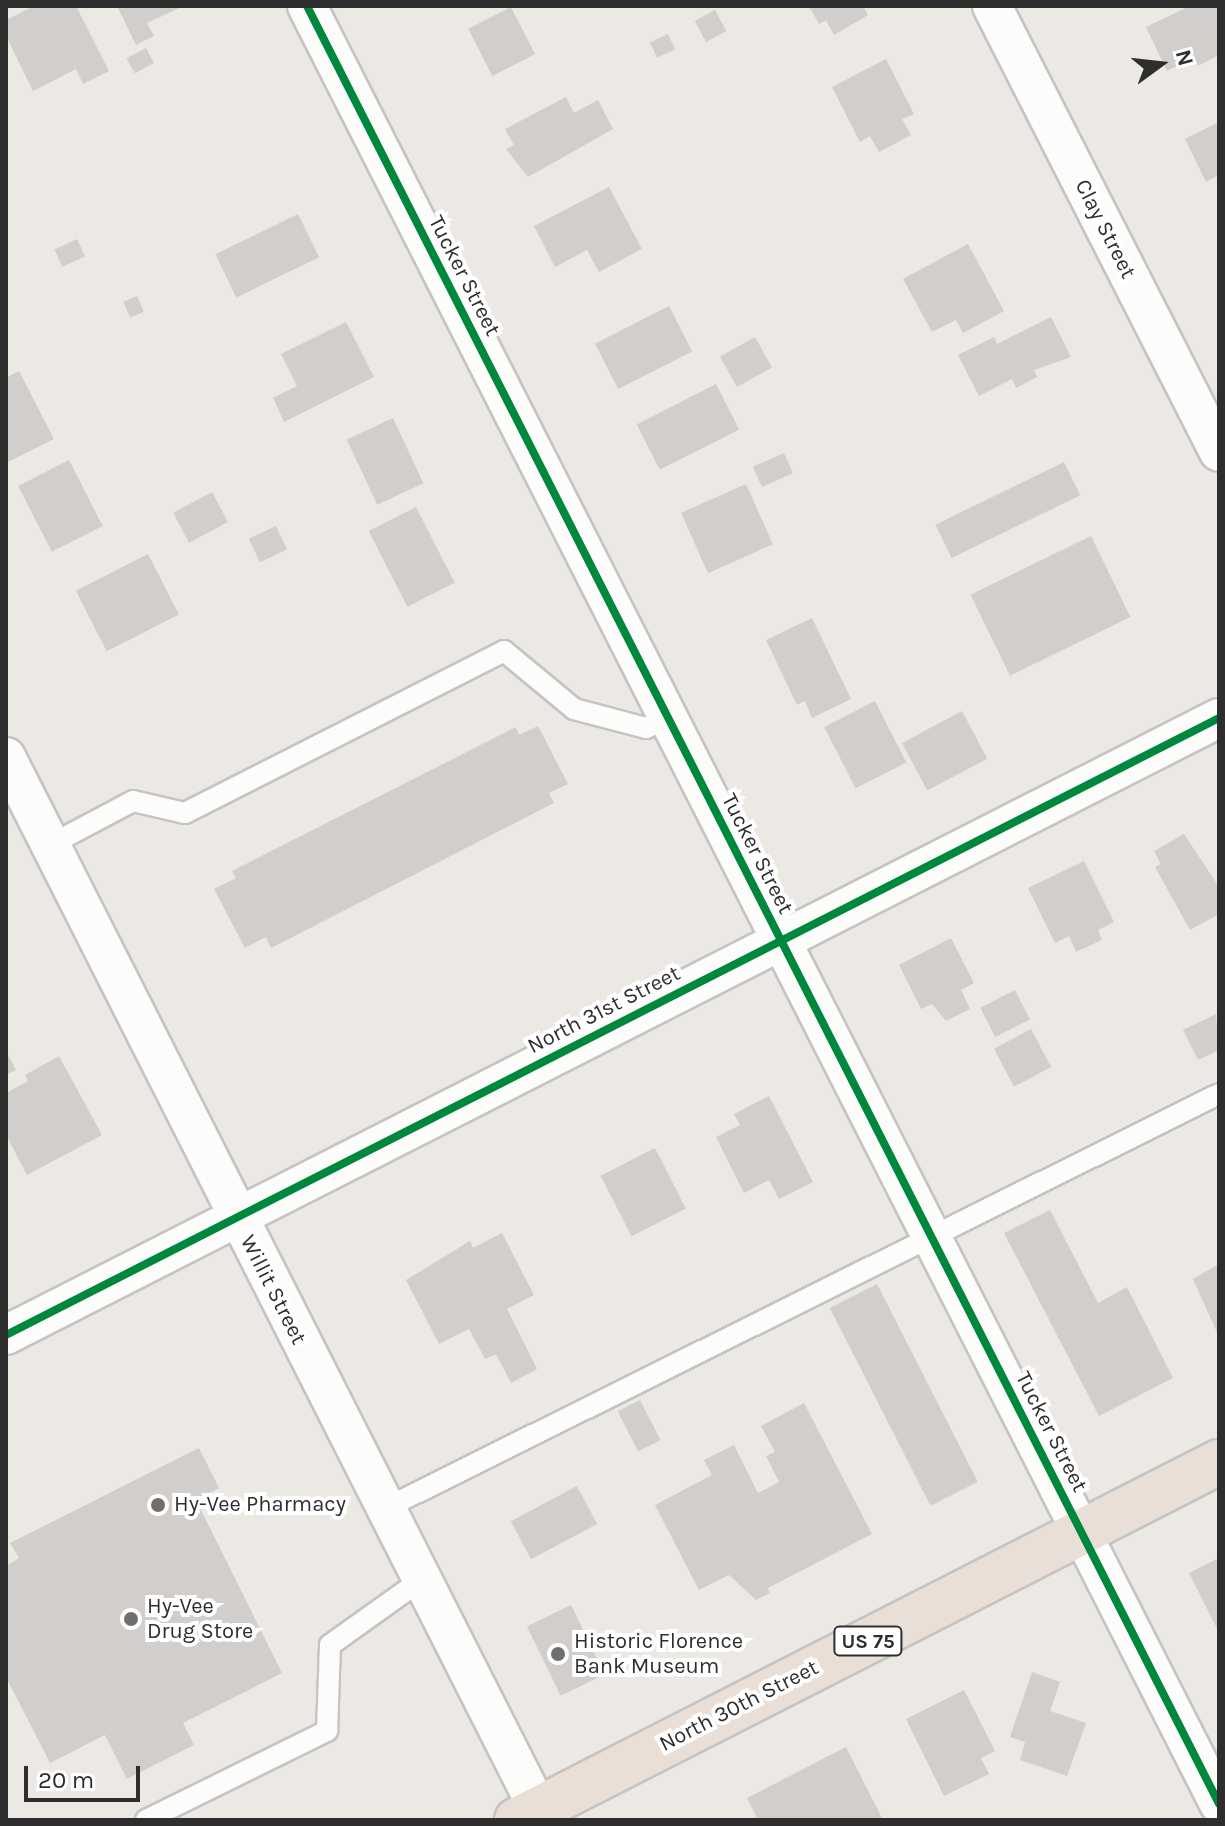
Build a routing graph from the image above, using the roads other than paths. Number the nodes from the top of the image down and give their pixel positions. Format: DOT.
graph roads {
  1 [pos="307,6"];
  2 [pos="992,6"];
  3 [pos="1219,452"];
  4 [pos="668,718"];
  5 [pos="1219,718"];
  6 [pos="6,757"];
  7 [pos="50,845"];
  8 [pos="781,940"];
  9 [pos="1219,1094"];
  10 [pos="236,1218"];
  11 [pos="932,1239"];
  12 [pos="6,1335"];
  13 [pos="1219,1462"];
  14 [pos="384,1509"];
  15 [pos="1081,1532"];
  16 [pos="421,1580"];
  17 [pos="1219,1804"];
  18 [pos="533,1816"];
  19 [pos="146,1820"];
  1 -- 4 [label="street, Tucker Street"];
  2 -- 3 [label="street, Clay Street"];
  4 -- 7 [label="lane"];
  4 -- 8 [label="street, Tucker Street"];
  5 -- 8 [label="street, North 31st Street"];
  6 -- 7 [label="street, Willit Street"];
  7 -- 10 [label="street, Willit Street"];
  8 -- 10 [label="street, North 31st Street"];
  8 -- 11 [label="street, Tucker Street"];
  9 -- 11 [label="lane"];
  10 -- 12 [label="street, North 31st Street"];
  10 -- 14 [label="street, Willit Street"];
  11 -- 14 [label="lane"];
  11 -- 15 [label="street, Tucker Street"];
  13 -- 15 [label="highway, North 30th Street / US 75"];
  14 -- 16 [label="street, Willit Street"];
  15 -- 17 [label="street, Tucker Street"];
  15 -- 18 [label="highway, North 30th Street / US 75"];
  16 -- 18 [label="street, Willit Street"];
  16 -- 19 [label="lane"];
}
